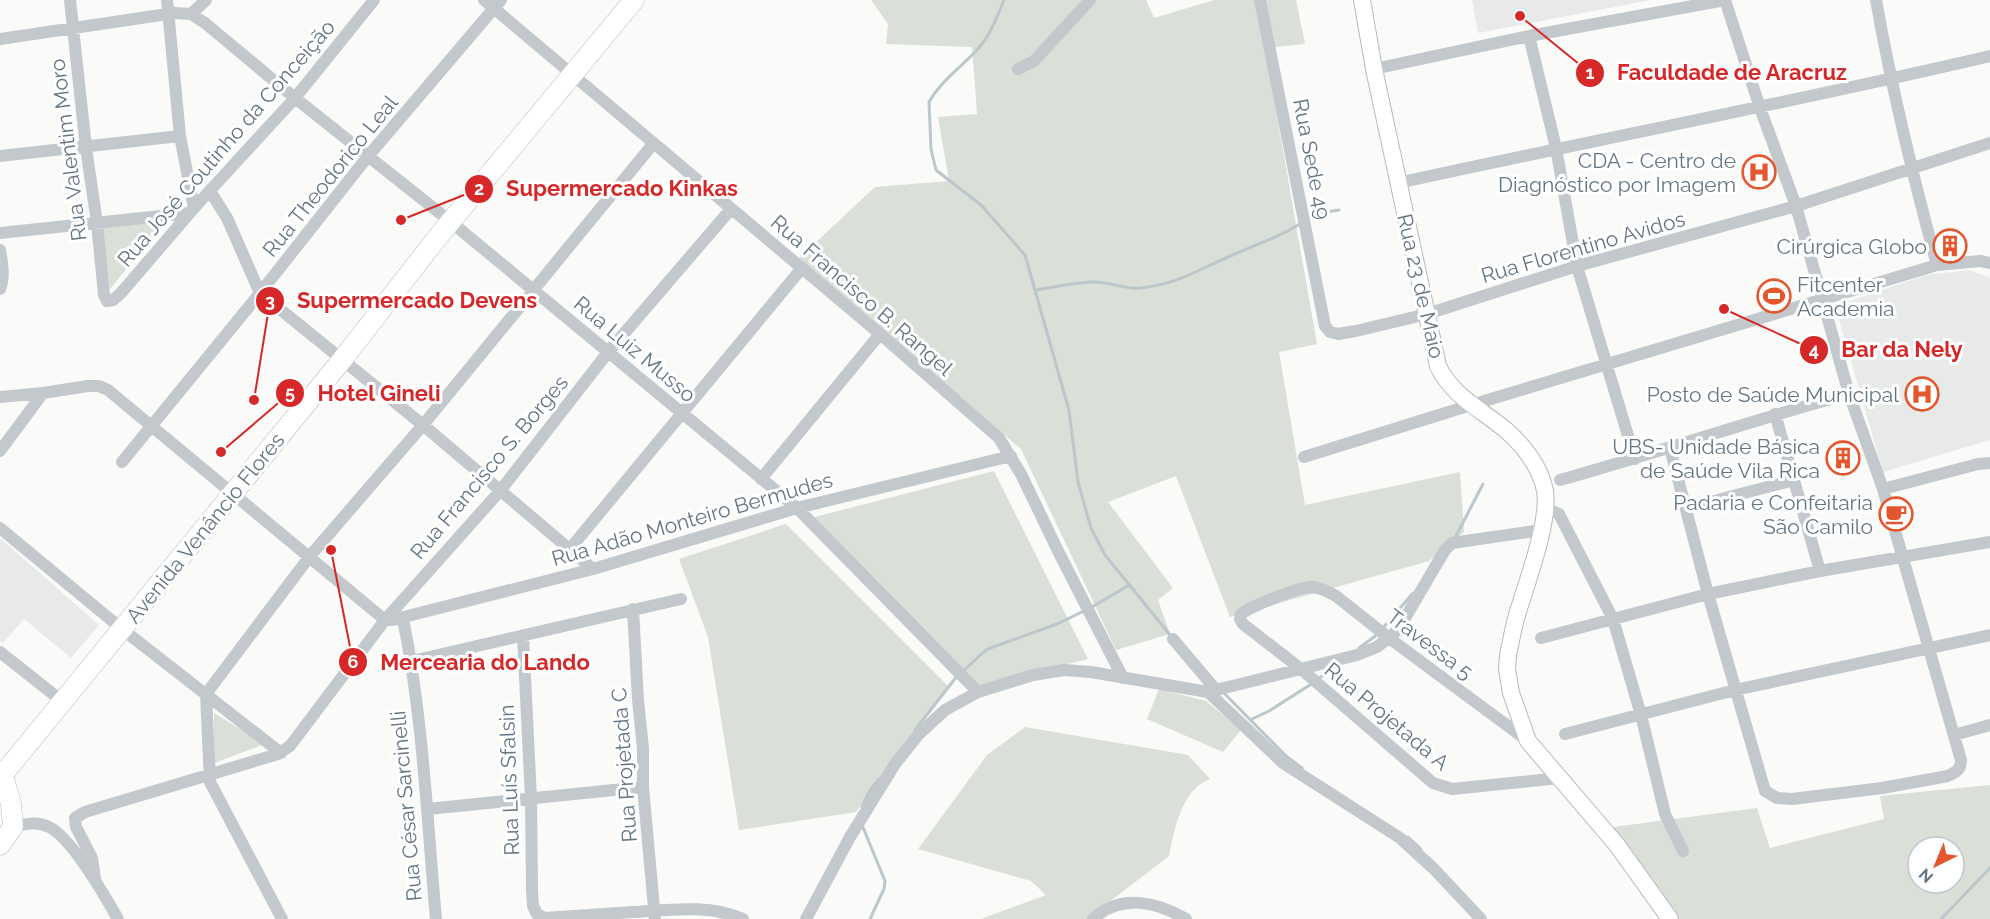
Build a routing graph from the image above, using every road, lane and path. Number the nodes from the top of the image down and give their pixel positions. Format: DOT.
graph roads {
  1 [pos="70,0"];
  2 [pos="166,0"];
  3 [pos="206,0"];
  4 [pos="374,0"];
  5 [pos="484,0"];
  6 [pos="634,0"];
  7 [pos="1090,0"];
  8 [pos="1260,0"];
  9 [pos="1362,0"];
  10 [pos="1725,0"];
  11 [pos="1876,0"];
  12 [pos="498,4"];
  13 [pos="168,14"];
  14 [pos="191,14"];
  15 [pos="74,29"];
  16 [pos="1529,36"];
  17 [pos="0,39"];
  18 [pos="1990,56"];
  19 [pos="1018,69"];
  20 [pos="1374,69"];
  21 [pos="574,75"];
  22 [pos="1890,80"];
  23 [pos="295,98"];
  24 [pos="1760,108"];
  25 [pos="180,136"];
  26 [pos="1990,143"];
  27 [pos="653,144"];
  28 [pos="86,148"];
  29 [pos="1556,148"];
  30 [pos="369,155"];
  31 [pos="0,156"];
  32 [pos="1910,168"];
  33 [pos="1398,183"];
  34 [pos="210,191"];
  35 [pos="1796,206"];
  36 [pos="731,208"];
  37 [pos="192,211"];
  38 [pos="451,222"];
  39 [pos="97,223"];
  40 [pos="0,233"];
  41 [pos="0,250"];
  42 [pos="1990,263"];
  43 [pos="1937,265"];
  44 [pos="1577,266"];
  45 [pos="802,268"];
  46 [pos="0,289"];
  47 [pos="533,289"];
  48 [pos="260,293"];
  49 [pos="104,295"];
  50 [pos="1823,300"];
  51 [pos="1427,314"];
  52 [pos="1325,326"];
  53 [pos="880,334"];
  54 [pos="609,351"];
  55 [pos="342,360"];
  56 [pos="1607,365"];
  57 [pos="43,393"];
  58 [pos="1849,394"];
  59 [pos="0,397"];
  60 [pos="1471,405"];
  61 [pos="682,414"];
  62 [pos="1775,414"];
  63 [pos="423,425"];
  64 [pos="151,426"];
  65 [pos="1670,448"];
  66 [pos="0,451"];
  67 [pos="1011,456"];
  68 [pos="1304,457"];
  69 [pos="1635,459"];
  70 [pos="122,462"];
  71 [pos="1984,464"];
  72 [pos="761,479"];
  73 [pos="1560,480"];
  74 [pos="1794,480"];
  75 [pos="1883,489"];
  76 [pos="500,491"];
  77 [pos="233,494"];
  78 [pos="797,508"];
  79 [pos="1545,508"];
  80 [pos="1687,508"];
  81 [pos="0,528"];
  82 [pos="1542,530"];
  83 [pos="1990,542"];
  84 [pos="569,550"];
  85 [pos="310,556"];
  86 [pos="1902,557"];
  87 [pos="593,569"];
  88 [pos="1820,571"];
  89 [pos="1305,588"];
  90 [pos="1708,594"];
  91 [pos="681,599"];
  92 [pos="633,609"];
  93 [pos="403,619"];
  94 [pos="1613,619"];
  95 [pos="385,620"];
  96 [pos="122,629"];
  97 [pos="1990,635"];
  98 [pos="523,636"];
  99 [pos="1389,638"];
  100 [pos="1541,638"];
  101 [pos="1173,639"];
  102 [pos="1929,648"];
  103 [pos="0,652"];
  104 [pos="411,661"];
  105 [pos="1301,669"];
  106 [pos="1123,678"];
  107 [pos="1735,690"];
  108 [pos="1212,691"];
  109 [pos="978,692"];
  110 [pos="206,694"];
  111 [pos="62,701"];
  112 [pos="1641,715"];
  113 [pos="1990,725"];
  114 [pos="1565,734"];
  115 [pos="1954,735"];
  116 [pos="1528,741"];
  117 [pos="282,753"];
  118 [pos="208,776"];
  119 [pos="2,777"];
  120 [pos="1560,778"];
  121 [pos="643,787"];
  122 [pos="531,798"];
  123 [pos="428,809"];
  124 [pos="5,829"];
  125 [pos="1683,851"];
  126 [pos="95,879"];
  127 [pos="655,915"];
  128 [pos="540,917"];
  129 [pos="1099,917"];
  130 [pos="118,919"];
  131 [pos="282,919"];
  132 [pos="436,919"];
  133 [pos="743,919"];
  134 [pos="806,919"];
  135 [pos="1186,919"];
  136 [pos="1481,919"];
  137 [pos="1670,919"];
  1 -- 15 [label="street, Rua Valentim Moro"];
  2 -- 13 [label="street"];
  3 -- 14 [label="street"];
  4 -- 23 [label="street, Rua José Coutinho da Conceição"];
  5 -- 12 [label="street, Rua Francisco B. Rangel"];
  6 -- 21 [label="main road, Avenida Venâncio Flores"];
  7 -- 19 [label="street"];
  8 -- 52 [label="street, Rua Sede 49"];
  9 -- 20 [label="street, Rua 23 de Maio"];
  10 -- 16 [label="street"];
  10 -- 24 [label="street"];
  11 -- 22 [label="street"];
  12 -- 21 [label="street, Rua Francisco B. Rangel"];
  12 -- 30 [label="street, Rua Theodorico Leal"];
  13 -- 14 [label="street"];
  13 -- 15 [label="street"];
  13 -- 25 [label="street"];
  14 -- 23 [label="street, Rua Luiz Musso"];
  15 -- 17 [label="street"];
  15 -- 28 [label="street, Rua Valentim Moro"];
  16 -- 20 [label="street"];
  16 -- 29 [label="street"];
  18 -- 22 [label="street"];
  20 -- 33 [label="street, Rua 23 de Maio"];
  21 -- 27 [label="street, Rua Francisco B. Rangel"];
  21 -- 38 [label="main road, Avenida Venâncio Flores"];
  22 -- 24 [label="street"];
  22 -- 32 [label="street"];
  23 -- 30 [label="street, Rua Luiz Musso"];
  23 -- 34 [label="street, Rua José Coutinho da Conceição"];
  24 -- 29 [label="street"];
  24 -- 35 [label="street"];
  25 -- 28 [label="street"];
  25 -- 37 [label="street"];
  26 -- 32 [label="street, Rua Florentino Avidos"];
  27 -- 36 [label="street, Rua Francisco B. Rangel"];
  27 -- 47 [label="street"];
  28 -- 31 [label="street"];
  28 -- 39 [label="street, Rua Valentim Moro"];
  29 -- 33 [label="street"];
  29 -- 44 [label="street"];
  30 -- 38 [label="street, Rua Luiz Musso"];
  30 -- 48 [label="street, Rua Theodorico Leal"];
  32 -- 35 [label="street, Rua Florentino Avidos"];
  32 -- 43 [label="street"];
  33 -- 51 [label="street, Rua 23 de Maio"];
  34 -- 37 [label="street, Rua José Coutinho da Conceição"];
  34 -- 48 [label="street"];
  35 -- 44 [label="street, Rua Florentino Avidos"];
  35 -- 50 [label="street"];
  36 -- 45 [label="street, Rua Francisco B. Rangel"];
  36 -- 54 [label="street, Rua Francisco S. Borges"];
  37 -- 39 [label="street"];
  37 -- 49 [label="street, Rua José Coutinho da Conceição"];
  38 -- 47 [label="street, Rua Luiz Musso"];
  38 -- 55 [label="main road, Avenida Venâncio Flores"];
  39 -- 40 [label="street"];
  39 -- 49 [label="street, Rua Valentim Moro"];
  41 -- 46 [label="street"];
  42 -- 43 [label="street"];
  43 -- 50 [label="street"];
  44 -- 51 [label="street, Rua Florentino Avidos"];
  44 -- 56 [label="street"];
  45 -- 53 [label="street, Rua Francisco B. Rangel"];
  45 -- 61 [label="street"];
  47 -- 54 [label="street, Rua Luiz Musso"];
  47 -- 63 [label="street"];
  48 -- 55 [label="street"];
  48 -- 64 [label="street, Rua Theodorico Leal"];
  50 -- 56 [label="street"];
  50 -- 58 [label="street"];
  51 -- 52 [label="street, Rua Florentino Avidos"];
  51 -- 60 [label="street, Rua 23 de Maio"];
  53 -- 67 [label="street, Rua Francisco B. Rangel"];
  53 -- 72 [label="street"];
  54 -- 61 [label="street, Rua Luiz Musso"];
  54 -- 76 [label="street, Rua Francisco S. Borges"];
  55 -- 63 [label="street"];
  55 -- 77 [label="main road, Avenida Venâncio Flores"];
  56 -- 60 [label="street"];
  56 -- 69 [label="street"];
  57 -- 59 [label="street"];
  57 -- 64 [label="street"];
  57 -- 66 [label="street"];
  58 -- 62 [label="street"];
  58 -- 75 [label="street"];
  60 -- 68 [label="street"];
  60 -- 79 [label="street, Rua 23 de Maio"];
  61 -- 72 [label="street, Rua Luiz Musso"];
  61 -- 84 [label="street"];
  62 -- 65 [label="street"];
  62 -- 74 [label="street"];
  63 -- 76 [label="street"];
  63 -- 85 [label="street"];
  64 -- 70 [label="street, Rua Theodorico Leal"];
  64 -- 77 [label="street"];
  65 -- 69 [label="street"];
  65 -- 80 [label="street"];
  67 -- 78 [label="street, Rua Adão Monteiro Bermudes"];
  67 -- 106 [label="street, Rua Francisco B. Rangel"];
  69 -- 73 [label="street"];
  71 -- 75 [label="street"];
  72 -- 78 [label="street, Rua Luiz Musso"];
  74 -- 80 [label="street"];
  74 -- 88 [label="street"];
  75 -- 86 [label="street"];
  76 -- 84 [label="street"];
  76 -- 95 [label="street, Rua Francisco S. Borges"];
  77 -- 85 [label="street"];
  77 -- 96 [label="main road, Avenida Venâncio Flores"];
  78 -- 87 [label="street, Rua Adão Monteiro Bermudes"];
  78 -- 109 [label="street, Rua Luiz Musso"];
  79 -- 82 [label="street, Rua 23 de Maio"];
  79 -- 94 [label="street"];
  80 -- 90 [label="street"];
  81 -- 96 [label="street"];
  82 -- 99 [label="street"];
  82 -- 116 [label="street, Rua 23 de Maio"];
  83 -- 86 [label="street"];
  84 -- 87 [label="street"];
  85 -- 95 [label="street"];
  85 -- 110 [label="street"];
  86 -- 88 [label="street"];
  86 -- 102 [label="street"];
  87 -- 93 [label="street, Rua Adão Monteiro Bermudes"];
  88 -- 90 [label="street"];
  89 -- 99 [label="street, Travessa 5"];
  89 -- 105 [label="street, Rua Projetada A"];
  90 -- 94 [label="street"];
  90 -- 107 [label="street"];
  91 -- 92 [label="street"];
  92 -- 98 [label="street"];
  92 -- 121 [label="street, Rua Projetada C"];
  93 -- 95 [label="street, Rua Adão Monteiro Bermudes"];
  93 -- 104 [label="street, Rua César Sarcinelli"];
  94 -- 100 [label="street"];
  94 -- 112 [label="street"];
  95 -- 117 [label="street, Rua Francisco S. Borges"];
  96 -- 110 [label="street"];
  96 -- 111 [label="main road, Avenida Venâncio Flores"];
  97 -- 102 [label="street"];
  98 -- 104 [label="street"];
  98 -- 122 [label="street, Rua Luís Sfalsin"];
  99 -- 105 [label="street"];
  99 -- 116 [label="street, Travessa 5"];
  101 -- 108 [label="street"];
  102 -- 107 [label="street"];
  102 -- 115 [label="street"];
  103 -- 111 [label="street"];
  104 -- 123 [label="street, Rua César Sarcinelli"];
  105 -- 108 [label="street"];
  105 -- 120 [label="street, Rua Projetada A"];
  106 -- 108 [label="street"];
  106 -- 109 [label="street"];
  107 -- 112 [label="street"];
  107 -- 115 [label="street"];
  108 -- 136 [label="street"];
  109 -- 134 [label="street"];
  110 -- 117 [label="street"];
  110 -- 118 [label="street"];
  111 -- 119 [label="main road, Avenida Venâncio Flores"];
  112 -- 114 [label="street"];
  112 -- 125 [label="street"];
  113 -- 115 [label="street"];
  116 -- 120 [label="street"];
  117 -- 118 [label="street"];
  118 -- 126 [label="street"];
  118 -- 131 [label="street"];
  119 -- 124 [label="main road, Avenida Venâncio Flores"];
  120 -- 137 [label="street"];
  121 -- 122 [label="street"];
  121 -- 127 [label="street, Rua Projetada C"];
  122 -- 123 [label="street"];
  122 -- 128 [label="street, Rua Luís Sfalsin"];
  123 -- 132 [label="street, Rua César Sarcinelli"];
  124 -- 126 [label="street"];
  126 -- 130 [label="street"];
  127 -- 128 [label="street"];
  127 -- 133 [label="street"];
  129 -- 135 [label="street"];
}
